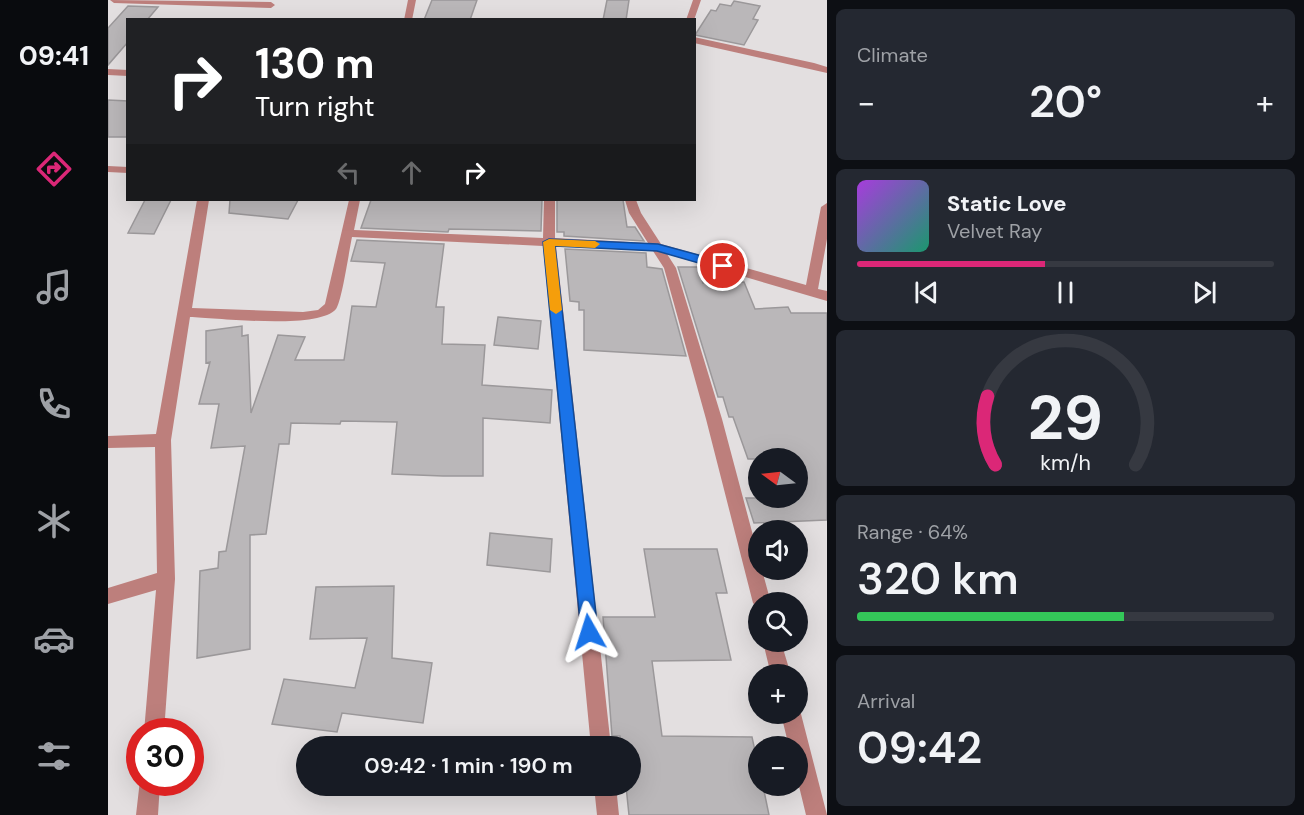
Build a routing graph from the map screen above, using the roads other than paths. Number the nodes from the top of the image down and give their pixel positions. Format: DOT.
graph roads {
  1 [pos="114,0"];
  2 [pos="412,0"];
  3 [pos="697,0"];
  4 [pos="271,6"];
  5 [pos="408,18"];
  6 [pos="691,18"];
  7 [pos="696,40"];
  8 [pos="827,70"];
  9 [pos="108,72"];
  10 [pos="126,73"];
  11 [pos="108,169"];
  12 [pos="126,170"];
  13 [pos="203,201"];
  14 [pos="354,201"];
  15 [pos="550,201"];
  16 [pos="631,201"];
  17 [pos="827,207"];
  18 [pos="346,233"];
  19 [pos="549,242"];
  20 [pos="658,247"];
  21 [pos="811,291"];
  22 [pos="827,296"];
  23 [pos="184,312"];
  24 [pos="163,440"];
  25 [pos="108,442"];
  26 [pos="166,579"];
  27 [pos="759,592"];
  28 [pos="108,596"];
  29 [pos="155,718"];
  30 [pos="794,724"];
  31 [pos="600,736"];
  32 [pos="148,796"];
  33 [pos="606,796"];
  34 [pos="147,815"];
  35 [pos="608,815"];
  36 [pos="818,815"];
  1 -- 4 [label="street"];
  2 -- 5 [label="street"];
  3 -- 6 [label="street"];
  7 -- 8 [label="street"];
  9 -- 10 [label="street"];
  11 -- 12 [label="street"];
  13 -- 23 [label="street"];
  14 -- 18 [label="street"];
  15 -- 19 [label="street"];
  16 -- 20 [label="street"];
  17 -- 21 [label="street"];
  18 -- 19 [label="street"];
  18 -- 23 [label="street"];
  19 -- 20 [label="street"];
  19 -- 31 [label="street"];
  20 -- 21 [label="street"];
  20 -- 27 [label="street"];
  21 -- 22 [label="street"];
  23 -- 24 [label="street"];
  24 -- 25 [label="street"];
  24 -- 26 [label="street"];
  26 -- 28 [label="street"];
  26 -- 29 [label="street"];
  30 -- 36 [label="street"];
  32 -- 34 [label="street"];
  33 -- 35 [label="street"];
}
